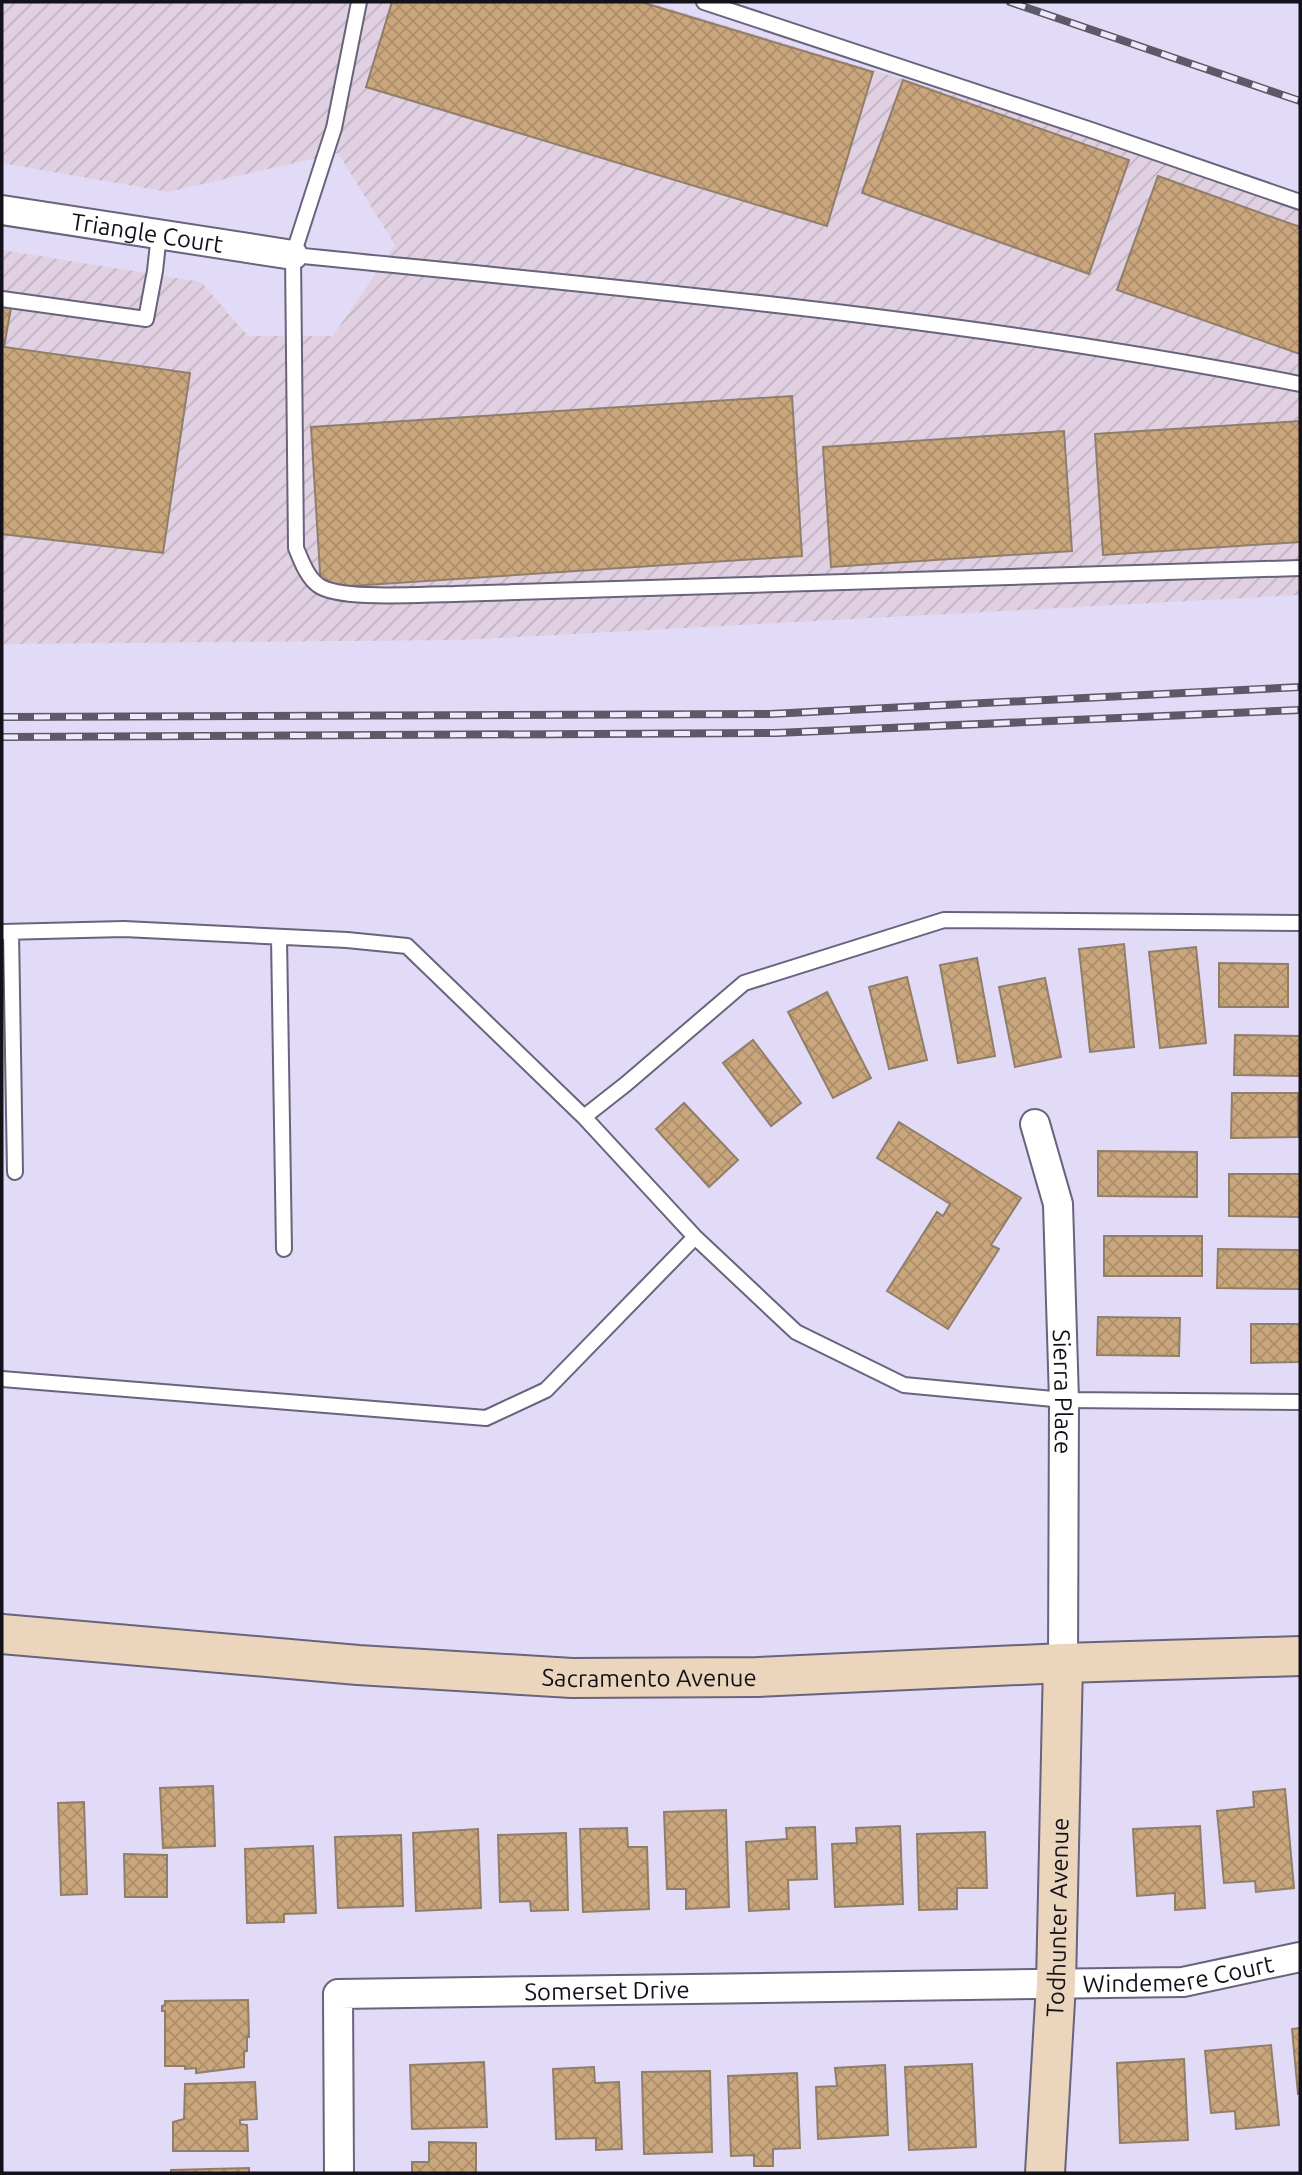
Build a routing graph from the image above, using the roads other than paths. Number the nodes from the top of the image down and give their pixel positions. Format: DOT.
graph roads {
  1 [pos="359,2"];
  2 [pos="704,2"];
  3 [pos="1300,202"];
  4 [pos="2,210"];
  5 [pos="159,234"];
  6 [pos="293,255"];
  7 [pos="2,299"];
  8 [pos="1300,384"];
  9 [pos="1300,568"];
  10 [pos="1300,923"];
  11 [pos="6,932"];
  12 [pos="279,937"];
  13 [pos="584,1117"];
  14 [pos="1035,1124"];
  15 [pos="15,1172"];
  16 [pos="695,1237"];
  17 [pos="285,1249"];
  18 [pos="2,1380"];
  19 [pos="1064,1400"];
  20 [pos="1300,1402"];
  21 [pos="2,1634"];
  22 [pos="1300,1656"];
  23 [pos="1063,1663"];
  24 [pos="1300,1957"];
  25 [pos="1056,1984"];
  26 [pos="339,2173"];
  27 [pos="1045,2173"];
  1 -- 6 [label="lane"];
  2 -- 3 [label="lane"];
  4 -- 5 [label="street, Triangle Court"];
  5 -- 6 [label="street, Triangle Court"];
  5 -- 7 [label="lane"];
  6 -- 8 [label="lane"];
  6 -- 9 [label="lane"];
  10 -- 13 [label="lane"];
  11 -- 12 [label="lane"];
  11 -- 15 [label="lane"];
  12 -- 13 [label="lane"];
  12 -- 17 [label="lane"];
  13 -- 16 [label="lane"];
  14 -- 19 [label="street, Sierra Place"];
  16 -- 18 [label="lane"];
  16 -- 19 [label="lane"];
  19 -- 20 [label="lane"];
  19 -- 23 [label="street, Sierra Place"];
  21 -- 23 [label="main road, Sacramento Avenue"];
  22 -- 23 [label="main road, Sacramento Avenue"];
  23 -- 25 [label="main road, Todhunter Avenue"];
  24 -- 25 [label="street, Windemere Court"];
  25 -- 26 [label="street, Somerset Drive"];
  25 -- 27 [label="main road, Todhunter Avenue"];
}
